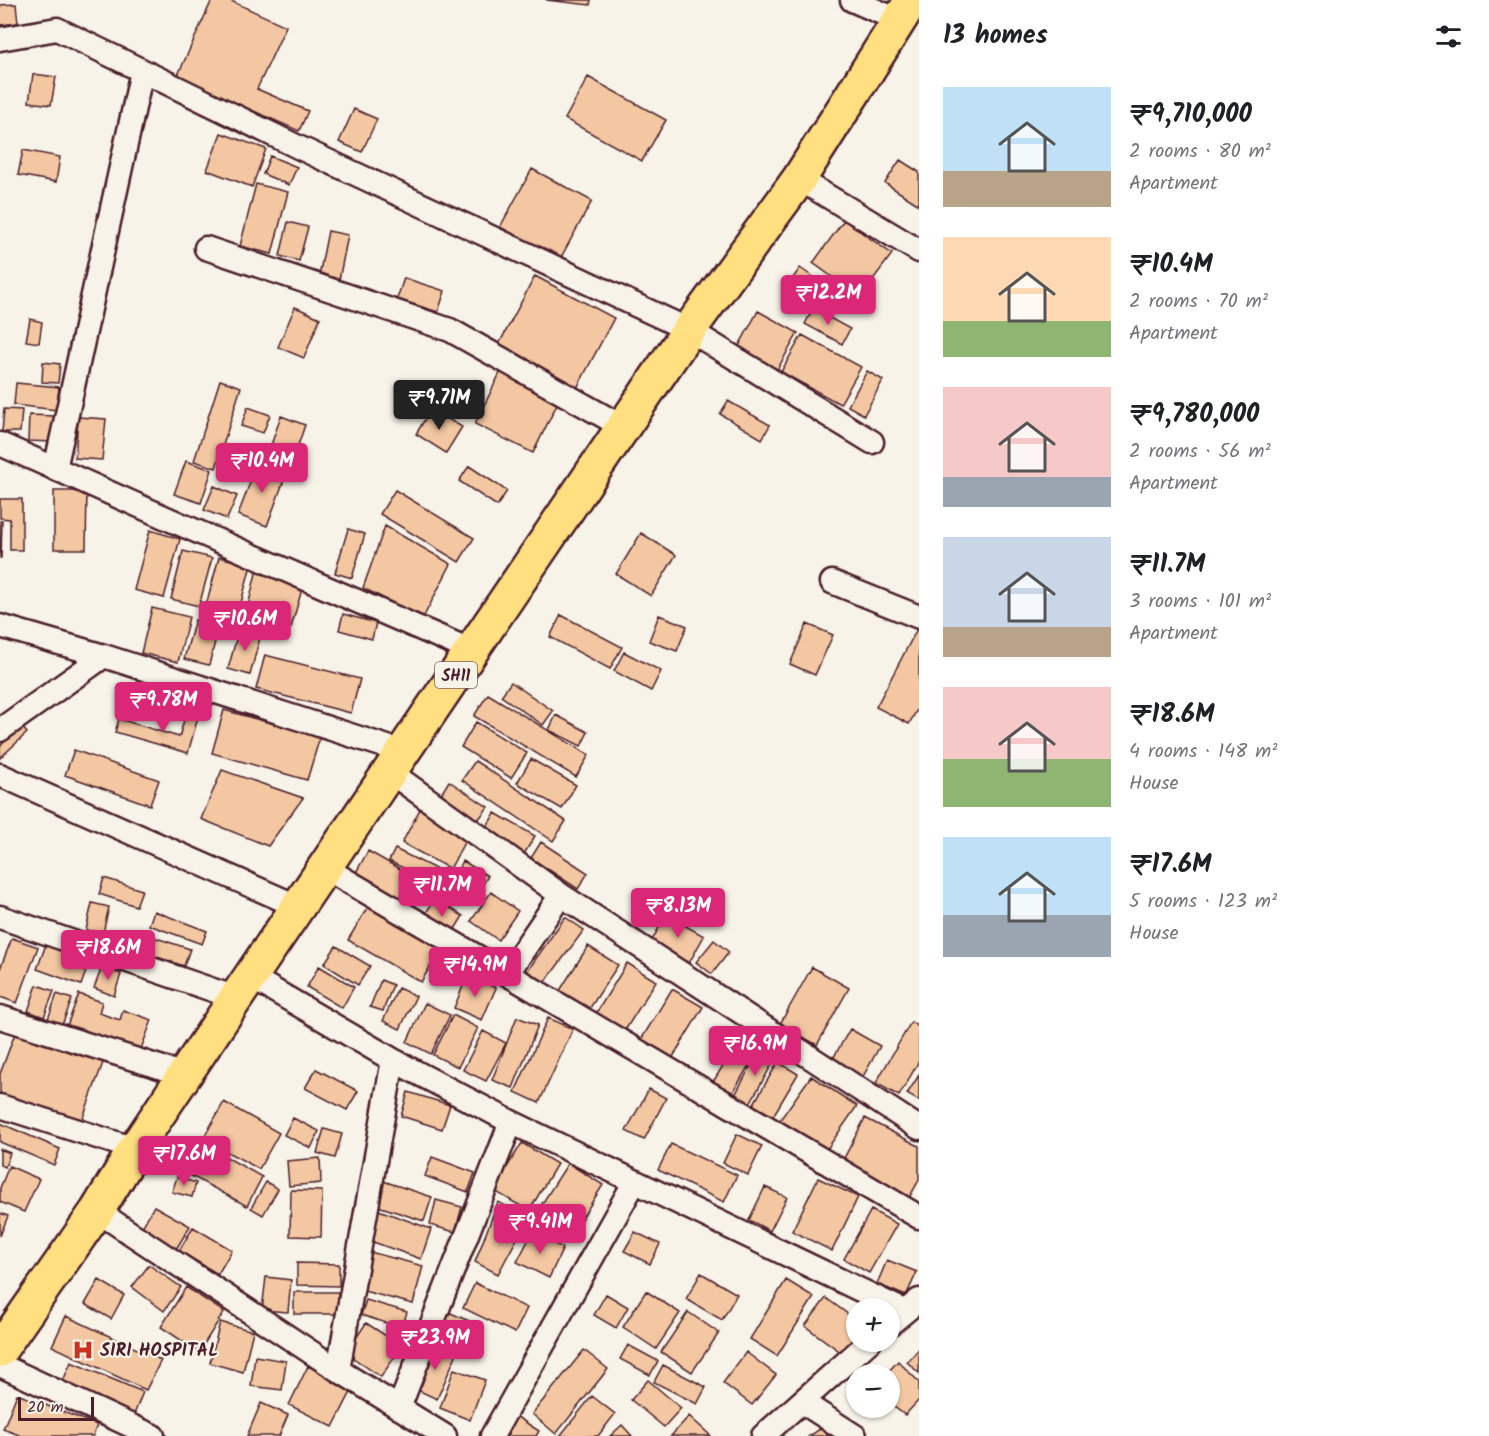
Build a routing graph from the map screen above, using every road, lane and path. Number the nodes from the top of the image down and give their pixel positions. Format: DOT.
graph roads {
  1 [pos="852,0"];
  2 [pos="905,10"];
  3 [pos="0,39"];
  4 [pos="142,71"];
  5 [pos="799,179"];
  6 [pos="206,248"];
  7 [pos="919,251"];
  8 [pos="689,330"];
  9 [pos="623,427"];
  10 [pos="872,442"];
  11 [pos="0,444"];
  12 [pos="55,469"];
  13 [pos="831,582"];
  14 [pos="919,617"];
  15 [pos="0,626"];
  16 [pos="472,651"];
  17 [pos="104,656"];
  18 [pos="0,730"];
  19 [pos="397,762"];
  20 [pos="0,775"];
  21 [pos="325,868"];
  22 [pos="561,895"];
  23 [pos="299,907"];
  24 [pos="0,917"];
  25 [pos="507,974"];
  26 [pos="244,988"];
  27 [pos="0,1017"];
  28 [pos="393,1060"];
  29 [pos="185,1075"];
  30 [pos="0,1106"];
  31 [pos="511,1122"];
  32 [pos="919,1128"];
  33 [pos="135,1149"];
  34 [pos="634,1183"];
  35 [pos="97,1211"];
  36 [pos="919,1217"];
  37 [pos="904,1311"];
  38 [pos="0,1350"];
  39 [pos="858,1352"];
  40 [pos="0,1365"];
  41 [pos="338,1370"];
  42 [pos="802,1402"];
  43 [pos="399,1407"];
  44 [pos="153,1436"];
  45 [pos="446,1436"];
  46 [pos="492,1436"];
  47 [pos="763,1436"];
  48 [pos="855,1436"];
  1 -- 2 [label="street"];
  2 -- 5 [label="main road, SH11"];
  3 -- 4 [label="street"];
  4 -- 8 [label="street"];
  4 -- 12 [label="street"];
  5 -- 7 [label="street"];
  5 -- 8 [label="main road, SH11"];
  6 -- 9 [label="street"];
  8 -- 9 [label="main road, SH11"];
  8 -- 10 [label="street"];
  9 -- 16 [label="main road, SH11"];
  11 -- 12 [label="street"];
  12 -- 16 [label="street"];
  13 -- 14 [label="street"];
  15 -- 17 [label="street"];
  16 -- 19 [label="main road, SH11"];
  17 -- 18 [label="street"];
  17 -- 19 [label="street"];
  19 -- 21 [label="main road, SH11"];
  19 -- 22 [label="street"];
  20 -- 23 [label="street"];
  21 -- 23 [label="main road, SH11"];
  21 -- 25 [label="street"];
  22 -- 25 [label="street"];
  22 -- 32 [label="street"];
  23 -- 26 [label="main road, SH11"];
  24 -- 26 [label="street"];
  25 -- 36 [label="street"];
  26 -- 28 [label="street"];
  26 -- 29 [label="main road, SH11"];
  27 -- 29 [label="street"];
  28 -- 31 [label="street"];
  28 -- 41 [label="street"];
  29 -- 33 [label="main road, SH11"];
  30 -- 33 [label="street"];
  31 -- 34 [label="street"];
  31 -- 43 [label="street"];
  33 -- 35 [label="main road, SH11"];
  34 -- 37 [label="street"];
  34 -- 46 [label="street"];
  35 -- 38 [label="main road, SH11"];
  35 -- 41 [label="street"];
  39 -- 42 [label="street"];
  40 -- 44 [label="street"];
  41 -- 43 [label="street"];
  42 -- 47 [label="street"];
  42 -- 48 [label="street"];
  43 -- 45 [label="street"];
}
